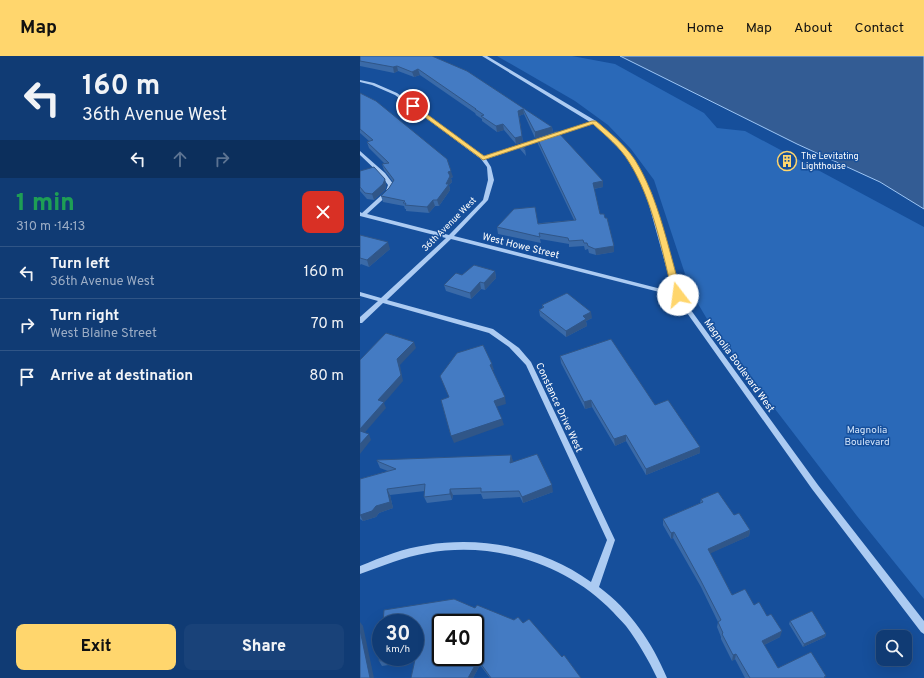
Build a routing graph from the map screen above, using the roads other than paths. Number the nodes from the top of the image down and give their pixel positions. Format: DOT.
graph roads {
  1 [pos="484,56"];
  2 [pos="360,80"];
  3 [pos="594,122"];
  4 [pos="360,152"];
  5 [pos="483,158"];
  6 [pos="361,215"];
  7 [pos="451,236"];
  8 [pos="360,294"];
  9 [pos="678,295"];
  10 [pos="382,301"];
  11 [pos="360,321"];
  12 [pos="360,570"];
  13 [pos="594,587"];
  14 [pos="924,629"];
  15 [pos="662,678"];
  1 -- 3 [label="street, Magnolia Boulevard West"];
  2 -- 5 [label="street"];
  3 -- 5 [label="street"];
  3 -- 9 [label="street, Magnolia Boulevard West"];
  4 -- 6 [label="street"];
  5 -- 7 [label="street, 36th Avenue West"];
  6 -- 7 [label="street, West Howe Street"];
  7 -- 9 [label="street, West Howe Street"];
  7 -- 10 [label="street, 36th Avenue West"];
  8 -- 10 [label="street, Constance Drive West"];
  9 -- 14 [label="street, Magnolia Boulevard West"];
  10 -- 11 [label="street, 36th Avenue West"];
  10 -- 13 [label="street, Constance Drive West"];
  12 -- 13 [label="street"];
  13 -- 15 [label="street"];
}
